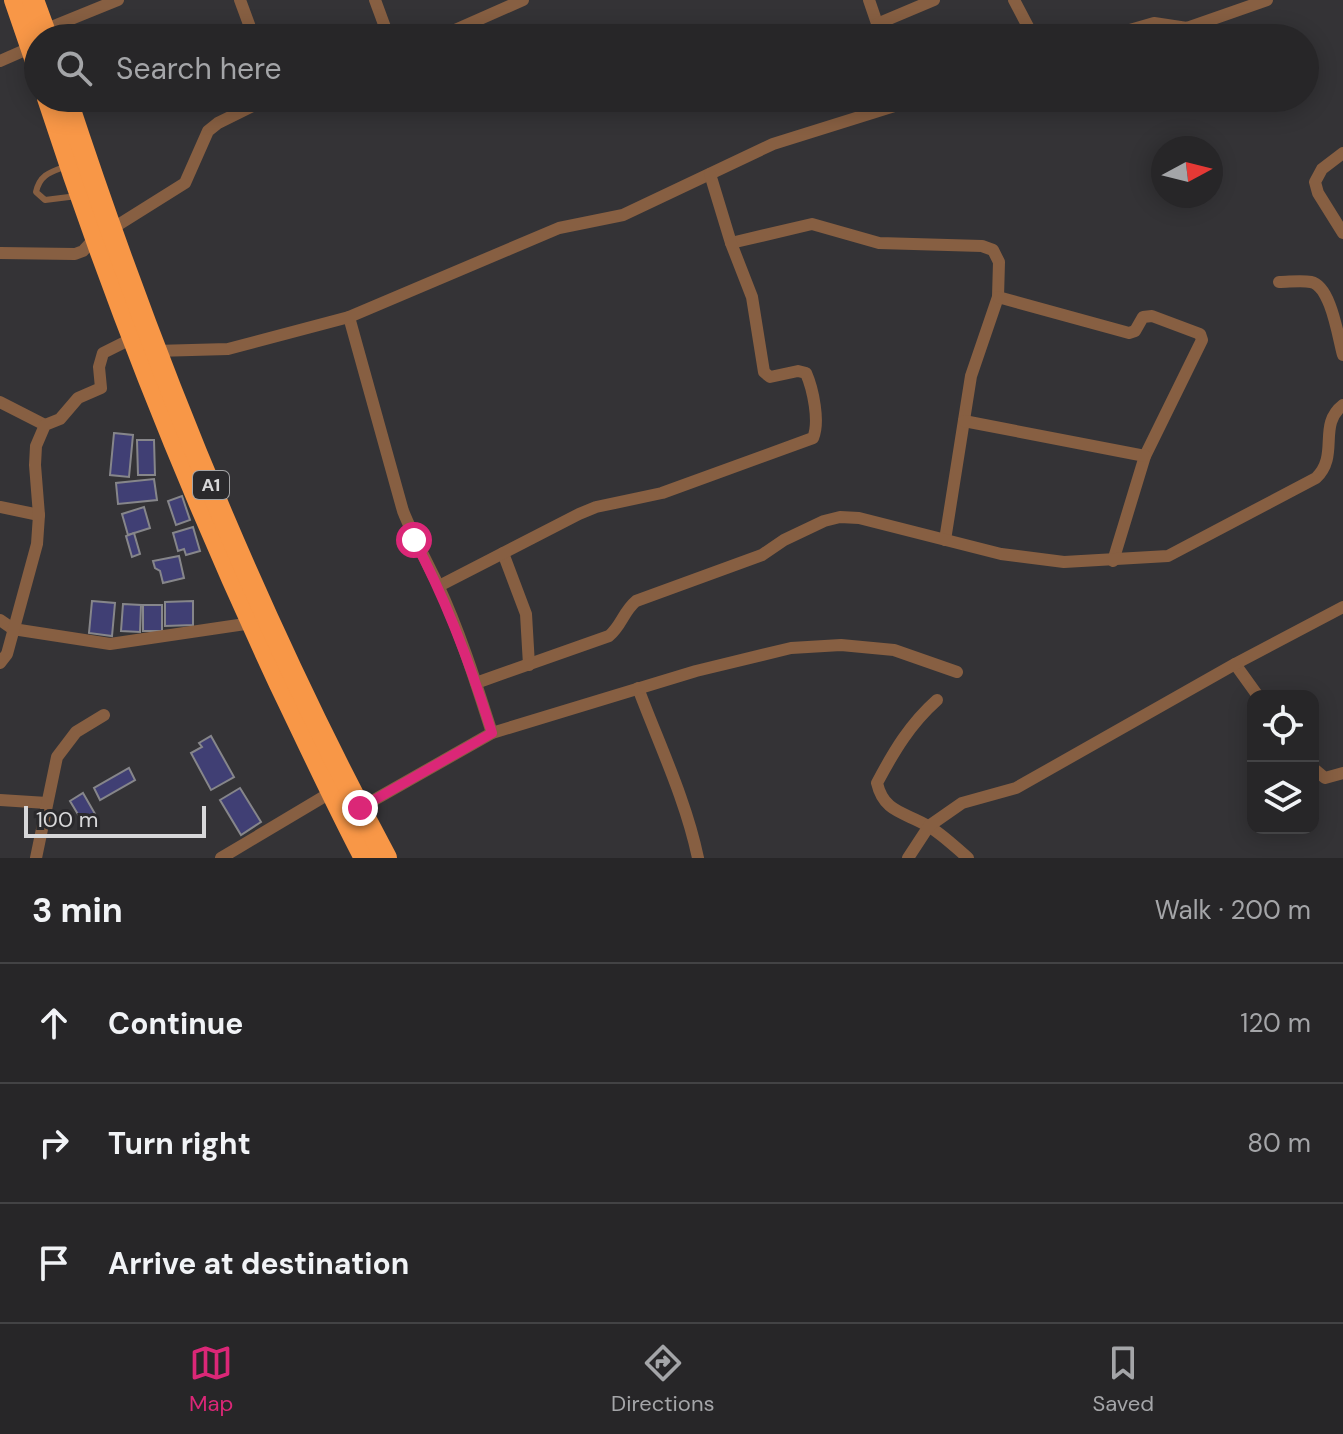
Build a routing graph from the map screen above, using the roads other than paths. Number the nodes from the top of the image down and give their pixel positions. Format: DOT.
graph roads {
  1 [pos="15,0"];
  2 [pos="33,0"];
  3 [pos="118,0"];
  4 [pos="240,0"];
  5 [pos="375,0"];
  6 [pos="523,0"];
  7 [pos="869,0"];
  8 [pos="934,0"];
  9 [pos="1014,0"];
  10 [pos="1267,0"];
  11 [pos="28,24"];
  12 [pos="37,24"];
  13 [pos="77,24"];
  14 [pos="249,24"];
  15 [pos="384,24"];
  16 [pos="469,24"];
  17 [pos="877,24"];
  18 [pos="1027,24"];
  19 [pos="1198,24"];
  20 [pos="24,52"];
  21 [pos="0,61"];
  22 [pos="53,112"];
  23 [pos="70,112"];
  24 [pos="240,112"];
  25 [pos="870,112"];
  26 [pos="1343,153"];
  27 [pos="70,165"];
  28 [pos="710,174"];
  29 [pos="81,195"];
  30 [pos="1343,233"];
  31 [pos="102,234"];
  32 [pos="731,243"];
  33 [pos="0,253"];
  34 [pos="1279,282"];
  35 [pos="998,297"];
  36 [pos="349,317"];
  37 [pos="133,338"];
  38 [pos="155,351"];
  39 [pos="1343,355"];
  40 [pos="0,402"];
  41 [pos="1343,405"];
  42 [pos="964,421"];
  43 [pos="45,425"];
  44 [pos="1145,456"];
  45 [pos="0,507"];
  46 [pos="39,515"];
  47 [pos="945,540"];
  48 [pos="503,553"];
  49 [pos="1113,561"];
  50 [pos="439,586"];
  51 [pos="1343,607"];
  52 [pos="0,620"];
  53 [pos="252,623"];
  54 [pos="13,629"];
  55 [pos="0,663"];
  56 [pos="1235,664"];
  57 [pos="529,665"];
  58 [pos="957,672"];
  59 [pos="476,683"];
  60 [pos="638,688"];
  61 [pos="1254,690"];
  62 [pos="937,700"];
  63 [pos="104,715"];
  64 [pos="492,733"];
  65 [pos="1319,773"];
  66 [pos="1343,773"];
  67 [pos="330,793"];
  68 [pos="0,800"];
  69 [pos="47,803"];
  70 [pos="360,808"];
  71 [pos="929,826"];
  72 [pos="36,858"];
  73 [pos="221,858"];
  74 [pos="365,858"];
  75 [pos="386,858"];
  76 [pos="698,858"];
  77 [pos="908,858"];
  78 [pos="968,858"];
  1 -- 11 [label="highway"];
  2 -- 12 [label="highway"];
  3 -- 13 [label="street"];
  4 -- 14 [label="street"];
  5 -- 15 [label="street"];
  6 -- 16 [label="street"];
  7 -- 17 [label="street"];
  8 -- 17 [label="street"];
  9 -- 18 [label="street"];
  10 -- 19 [label="street"];
  20 -- 21 [label="street"];
  22 -- 27 [label="highway, A1"];
  23 -- 31 [label="highway, A1"];
  24 -- 31 [label="street"];
  25 -- 28 [label="street"];
  26 -- 30 [label="street"];
  27 -- 29 [label="highway, A1"];
  27 -- 29 [label="lane"];
  28 -- 32 [label="street"];
  28 -- 36 [label="street"];
  29 -- 31 [label="highway, A1"];
  31 -- 33 [label="street"];
  31 -- 37 [label="highway, A1"];
  31 -- 38 [label="highway, A1"];
  32 -- 35 [label="street"];
  32 -- 48 [label="street"];
  34 -- 39 [label="street"];
  35 -- 42 [label="street"];
  35 -- 44 [label="street"];
  36 -- 38 [label="street"];
  36 -- 50 [label="street"];
  37 -- 43 [label="street"];
  37 -- 53 [label="highway, A1"];
  38 -- 70 [label="highway, A1"];
  40 -- 43 [label="street"];
  41 -- 49 [label="street"];
  42 -- 44 [label="street"];
  42 -- 47 [label="street"];
  43 -- 46 [label="street"];
  44 -- 49 [label="street"];
  45 -- 46 [label="street"];
  46 -- 54 [label="street"];
  47 -- 49 [label="street"];
  47 -- 57 [label="street"];
  48 -- 50 [label="street"];
  48 -- 57 [label="street"];
  50 -- 59 [label="street"];
  51 -- 56 [label="street"];
  52 -- 54 [label="street"];
  53 -- 54 [label="street"];
  53 -- 67 [label="highway, A1"];
  54 -- 55 [label="street"];
  56 -- 61 [label="street"];
  56 -- 71 [label="street"];
  57 -- 59 [label="street"];
  58 -- 60 [label="street"];
  59 -- 64 [label="street"];
  60 -- 64 [label="street"];
  60 -- 76 [label="street"];
  62 -- 71 [label="street"];
  63 -- 69 [label="street"];
  64 -- 70 [label="street"];
  65 -- 66 [label="street"];
  67 -- 73 [label="street"];
  67 -- 74 [label="highway, A1"];
  68 -- 69 [label="street"];
  69 -- 72 [label="street"];
  70 -- 75 [label="highway, A1"];
  71 -- 77 [label="street"];
  71 -- 78 [label="street"];
}
